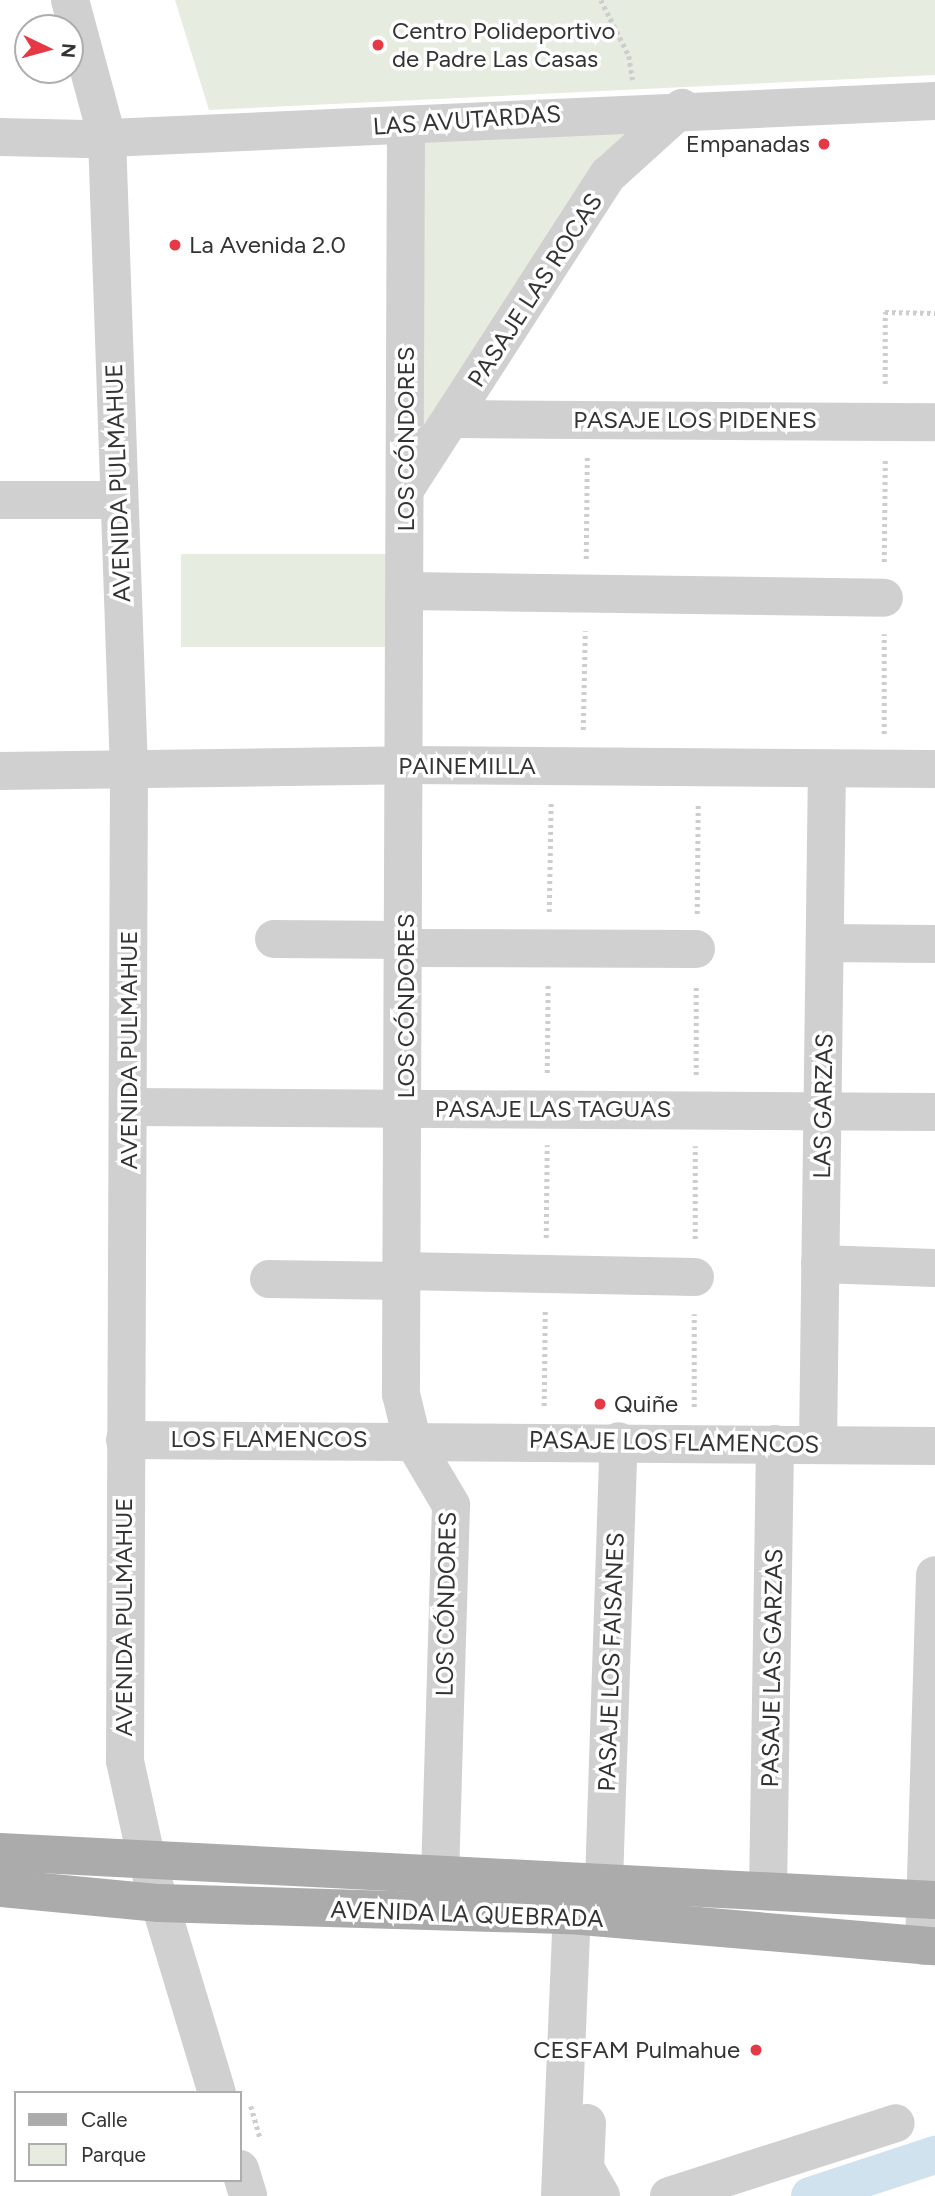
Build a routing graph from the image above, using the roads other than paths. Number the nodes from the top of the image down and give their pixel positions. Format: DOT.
graph roads {
  1 [pos="71,0"];
  2 [pos="935,101"];
  3 [pos="682,108"];
  4 [pos="406,125"];
  5 [pos="0,137"];
  6 [pos="107,137"];
  7 [pos="454,419"];
  8 [pos="935,422"];
  9 [pos="406,488"];
  10 [pos="118,499"];
  11 [pos="0,500"];
  12 [pos="406,591"];
  13 [pos="884,597"];
  14 [pos="405,765"];
  15 [pos="827,768"];
  16 [pos="130,769"];
  17 [pos="935,769"];
  18 [pos="0,771"];
  19 [pos="274,939"];
  20 [pos="825,943"];
  21 [pos="406,944"];
  22 [pos="935,944"];
  23 [pos="696,949"];
  24 [pos="130,1107"];
  25 [pos="405,1108"];
  26 [pos="822,1110"];
  27 [pos="935,1112"];
  28 [pos="820,1264"];
  29 [pos="935,1268"];
  30 [pos="402,1276"];
  31 [pos="695,1277"];
  32 [pos="270,1279"];
  33 [pos="412,1439"];
  34 [pos="125,1440"];
  35 [pos="619,1441"];
  36 [pos="775,1444"];
  37 [pos="818,1444"];
  38 [pos="935,1446"];
  39 [pos="935,1575"];
  40 [pos="935,1598"];
  41 [pos="0,1852"];
  42 [pos="147,1861"];
  43 [pos="440,1875"];
  44 [pos="0,1888"];
  45 [pos="768,1891"];
  46 [pos="586,1899"];
  47 [pos="930,1900"];
  48 [pos="159,1903"];
  49 [pos="929,1946"];
  50 [pos="216,2091"];
  51 [pos="896,2123"];
  52 [pos="242,2176"];
  53 [pos="248,2196"];
  54 [pos="560,2196"];
  55 [pos="601,2196"];
  56 [pos="669,2196"];
  1 -- 6 [label="street, AVENIDA PULMAHUE"];
  2 -- 3 [label="street, LAS AVUTARDAS"];
  3 -- 4 [label="street, LAS AVUTARDAS"];
  3 -- 7 [label="street, PASAJE LAS ROCAS"];
  4 -- 6 [label="street, LAS AVUTARDAS"];
  4 -- 9 [label="street, LOS CÓNDORES"];
  5 -- 6 [label="street, LAS AVUTARDAS"];
  6 -- 10 [label="street, AVENIDA PULMAHUE"];
  7 -- 8 [label="street, PASAJE LOS PIDENES"];
  7 -- 9 [label="street, PASAJE LAS ROCAS"];
  9 -- 12 [label="street, LOS CÓNDORES"];
  10 -- 11 [label="street"];
  10 -- 16 [label="street, AVENIDA PULMAHUE"];
  12 -- 13 [label="street"];
  12 -- 14 [label="street, LOS CÓNDORES"];
  14 -- 15 [label="street, PAINEMILLA"];
  14 -- 16 [label="street, PAINEMILLA"];
  14 -- 21 [label="street, LOS CÓNDORES"];
  15 -- 17 [label="street, PAINEMILLA"];
  15 -- 20 [label="street, LAS GARZAS"];
  16 -- 18 [label="street, PAINEMILLA"];
  16 -- 24 [label="street, AVENIDA PULMAHUE"];
  19 -- 21 [label="street"];
  20 -- 22 [label="street"];
  20 -- 26 [label="street, LAS GARZAS"];
  21 -- 23 [label="street"];
  21 -- 25 [label="street, LOS CÓNDORES"];
  24 -- 25 [label="street, PASAJE LAS TAGUAS"];
  24 -- 34 [label="street, AVENIDA PULMAHUE"];
  25 -- 26 [label="street, PASAJE LAS TAGUAS"];
  25 -- 30 [label="street, LOS CÓNDORES"];
  26 -- 27 [label="street, PASAJE LAS TAGUAS"];
  26 -- 28 [label="street, LAS GARZAS"];
  28 -- 29 [label="street"];
  28 -- 37 [label="street, LAS GARZAS"];
  30 -- 31 [label="street"];
  30 -- 32 [label="street"];
  30 -- 33 [label="street, LOS CÓNDORES"];
  33 -- 34 [label="street, LOS FLAMENCOS"];
  33 -- 35 [label="street, PASAJE LOS FLAMENCOS"];
  33 -- 43 [label="street, LOS CÓNDORES"];
  34 -- 42 [label="street, AVENIDA PULMAHUE"];
  35 -- 36 [label="street, PASAJE LOS FLAMENCOS"];
  35 -- 46 [label="street, PASAJE LOS FAISANES"];
  36 -- 37 [label="street, PASAJE LOS FLAMENCOS"];
  36 -- 45 [label="street, PASAJE LAS GARZAS"];
  37 -- 38 [label="street, PASAJE LOS FLAMENCOS"];
  39 -- 40 [label="street"];
  40 -- 47 [label="street"];
  41 -- 42 [label="main road, AVENIDA LA QUEBRADA"];
  42 -- 43 [label="main road, AVENIDA LA QUEBRADA"];
  42 -- 48 [label="street, AVENIDA PULMAHUE"];
  43 -- 46 [label="main road, AVENIDA LA QUEBRADA"];
  44 -- 48 [label="main road, AVENIDA LA QUEBRADA"];
  45 -- 46 [label="main road, AVENIDA LA QUEBRADA"];
  45 -- 47 [label="main road, AVENIDA LA QUEBRADA"];
  46 -- 48 [label="main road, AVENIDA LA QUEBRADA"];
  46 -- 49 [label="main road, AVENIDA LA QUEBRADA"];
  46 -- 54 [label="street"];
  46 -- 55 [label="street"];
  47 -- 49 [label="street"];
  48 -- 50 [label="street, AVENIDA PULMAHUE"];
  51 -- 56 [label="street"];
  52 -- 53 [label="street"];
}
